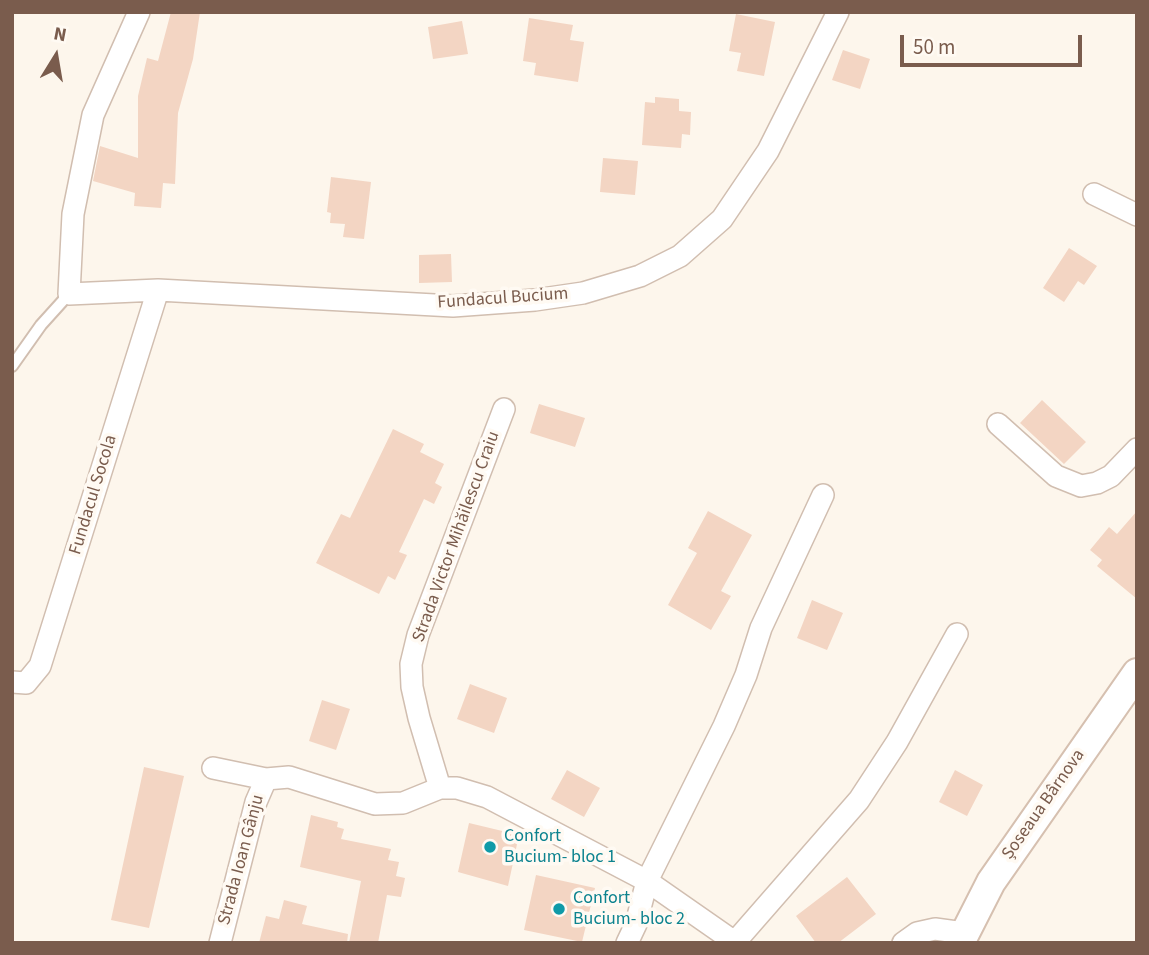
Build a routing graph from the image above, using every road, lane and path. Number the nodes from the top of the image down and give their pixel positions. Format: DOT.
graph roads {
  1 [pos="139,12"];
  2 [pos="838,12"];
  3 [pos="1094,194"];
  4 [pos="1137,215"];
  5 [pos="158,290"];
  6 [pos="69,295"];
  7 [pos="12,366"];
  8 [pos="505,409"];
  9 [pos="998,424"];
  10 [pos="1137,449"];
  11 [pos="823,495"];
  12 [pos="957,634"];
  13 [pos="1137,673"];
  14 [pos="12,682"];
  15 [pos="213,768"];
  16 [pos="266,779"];
  17 [pos="440,788"];
  18 [pos="647,881"];
  19 [pos="962,938"];
  20 [pos="220,943"];
  21 [pos="627,943"];
  22 [pos="735,943"];
  23 [pos="903,943"];
  1 -- 6 [label="street"];
  2 -- 5 [label="street, Fundacul Bucium"];
  3 -- 4 [label="street"];
  5 -- 6 [label="street, Fundacul Bucium"];
  5 -- 14 [label="street, Fundacul Socola"];
  6 -- 7 [label="lane"];
  8 -- 17 [label="street, Strada Victor Mihăilescu Craiu"];
  9 -- 10 [label="street"];
  11 -- 18 [label="street"];
  12 -- 22 [label="street"];
  13 -- 19 [label="main road, Șoseaua Bârnova"];
  15 -- 16 [label="street"];
  16 -- 17 [label="street"];
  16 -- 20 [label="street, Strada Ioan Gânju"];
  17 -- 18 [label="street"];
  18 -- 21 [label="street"];
  18 -- 22 [label="street"];
  19 -- 23 [label="street"];
}
